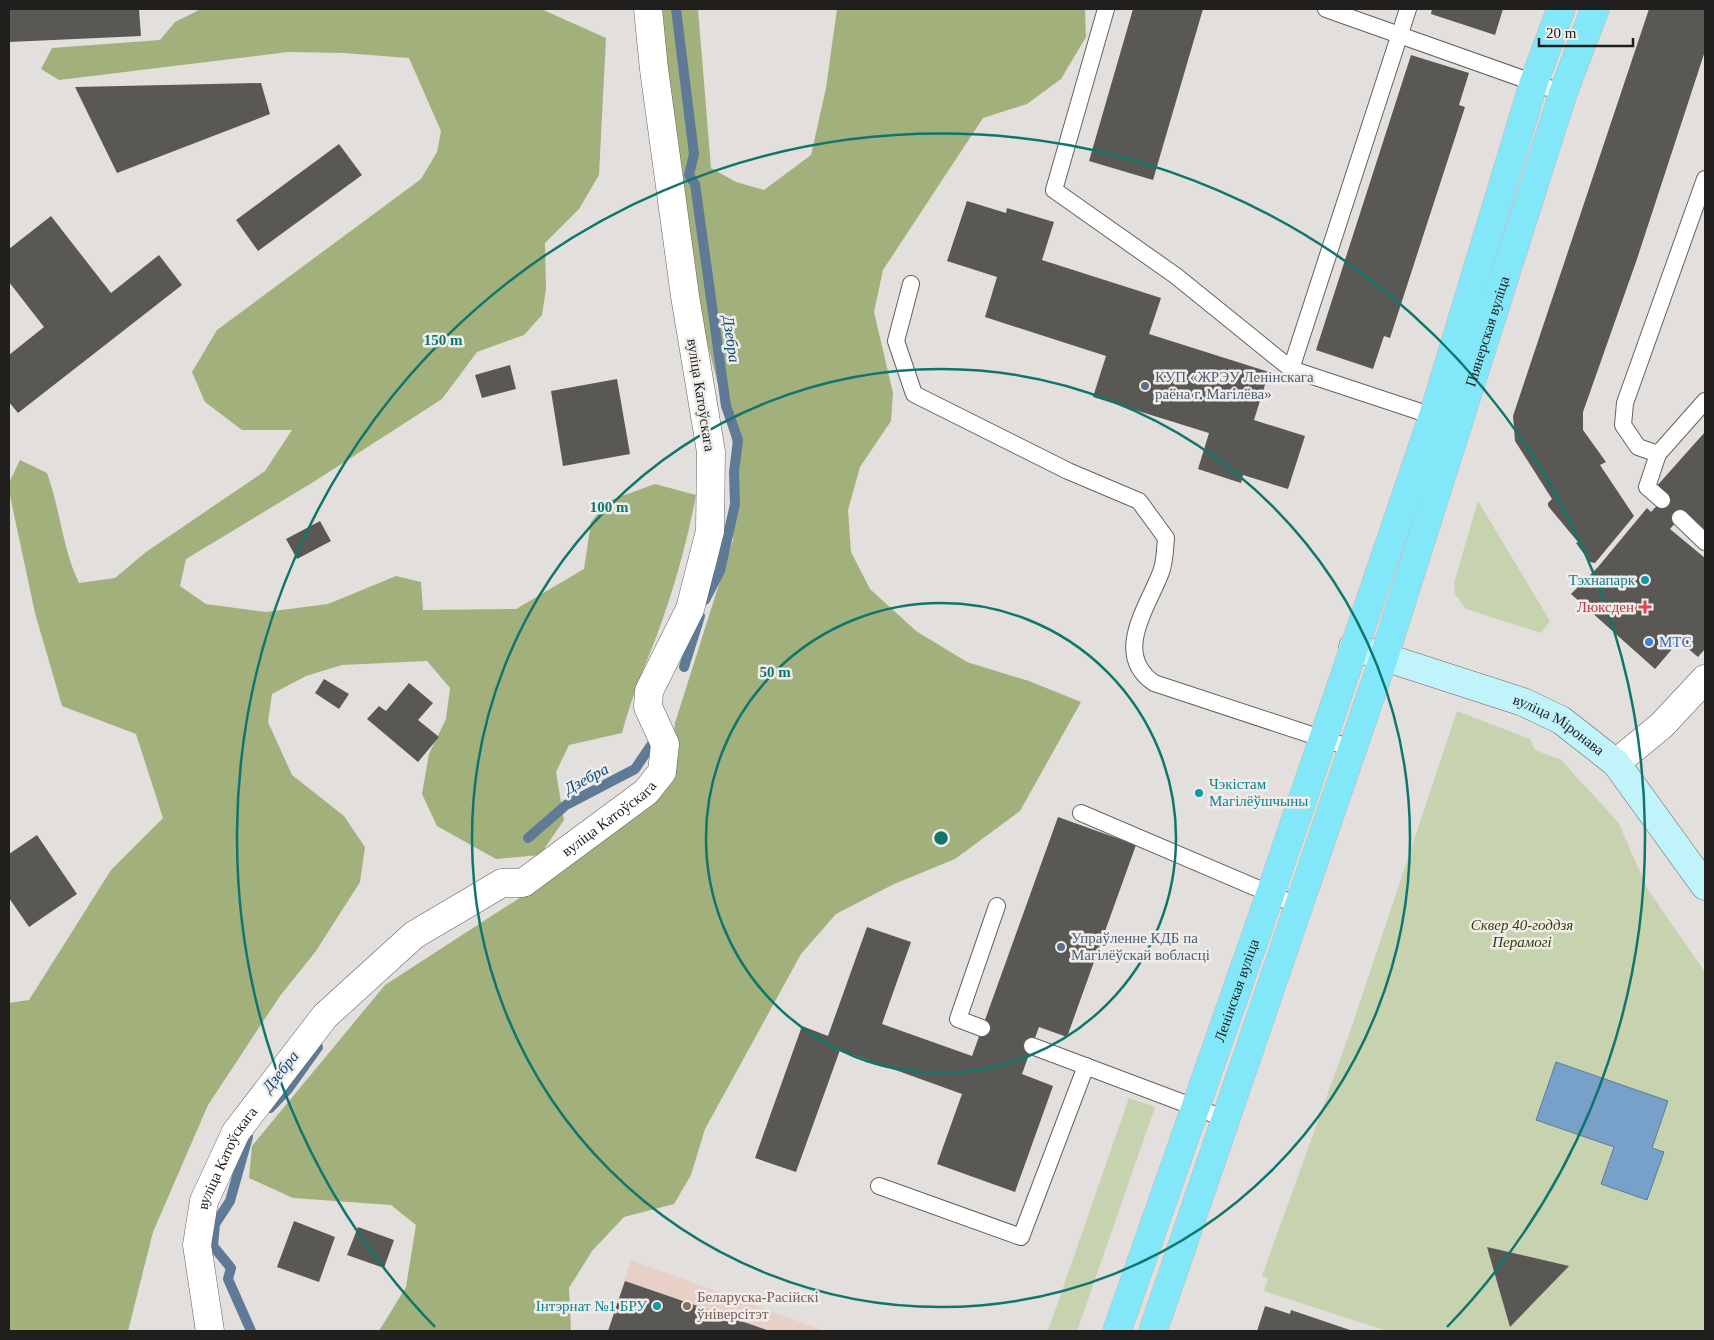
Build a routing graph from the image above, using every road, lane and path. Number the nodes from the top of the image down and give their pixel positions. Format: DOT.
graph roads {
  1 [pos="648,9"];
  2 [pos="1106,9"];
  3 [pos="1326,9"];
  4 [pos="1408,9"];
  5 [pos="1561,9"];
  6 [pos="1595,9"];
  7 [pos="1400,34"];
  8 [pos="1534,82"];
  9 [pos="1563,92"];
  10 [pos="1705,179"];
  11 [pos="912,284"];
  12 [pos="1291,369"];
  13 [pos="1705,401"];
  14 [pos="1432,416"];
  15 [pos="1658,454"];
  16 [pos="1662,500"];
  17 [pos="1680,518"];
  18 [pos="1705,542"];
  19 [pos="1353,647"];
  20 [pos="1384,657"];
  21 [pos="1705,679"];
  22 [pos="1323,738"];
  23 [pos="1351,748"];
  24 [pos="1616,763"];
  25 [pos="1081,813"];
  26 [pos="1705,886"];
  27 [pos="1270,895"];
  28 [pos="997,906"];
  29 [pos="1299,906"];
  30 [pos="982,1028"];
  31 [pos="1032,1046"];
  32 [pos="1086,1066"];
  33 [pos="1195,1108"];
  34 [pos="1226,1119"];
  35 [pos="879,1186"];
  36 [pos="210,1331"];
  37 [pos="1117,1331"];
  38 [pos="1153,1331"];
  1 -- 36 [label="street, вуліца Катоўскага"];
  2 -- 12 [label="lane"];
  3 -- 7 [label="lane"];
  4 -- 7 [label="lane"];
  5 -- 8 [label="main road, Піянерская вуліца"];
  6 -- 9 [label="main road, Піянерская вуліца"];
  7 -- 8 [label="lane"];
  7 -- 12 [label="lane"];
  8 -- 9 [label="lane"];
  8 -- 14 [label="main road, Піянерская вуліца"];
  9 -- 20 [label="main road, Піянерская вуліца"];
  10 -- 15 [label="lane"];
  11 -- 22 [label="lane"];
  12 -- 14 [label="lane"];
  13 -- 15 [label="lane"];
  14 -- 19 [label="main road, Піянерская вуліца"];
  15 -- 16 [label="lane"];
  17 -- 18 [label="lane"];
  19 -- 20 [label="street, вуліца Міронава"];
  19 -- 22 [label="main road, Ленінская вуліца"];
  20 -- 23 [label="main road"];
  20 -- 24 [label="street, вуліца Міронава"];
  21 -- 24 [label="street"];
  22 -- 23 [label="lane"];
  22 -- 27 [label="main road, Ленінская вуліца"];
  23 -- 29 [label="main road"];
  24 -- 26 [label="street, вуліца Міронава"];
  25 -- 27 [label="lane"];
  27 -- 29 [label="lane"];
  27 -- 33 [label="main road, Ленінская вуліца"];
  28 -- 30 [label="lane"];
  29 -- 34 [label="main road"];
  31 -- 32 [label="lane"];
  32 -- 33 [label="lane"];
  32 -- 35 [label="lane"];
  33 -- 34 [label="lane"];
  33 -- 37 [label="main road, Ленінская вуліца"];
  34 -- 38 [label="main road"];
}
